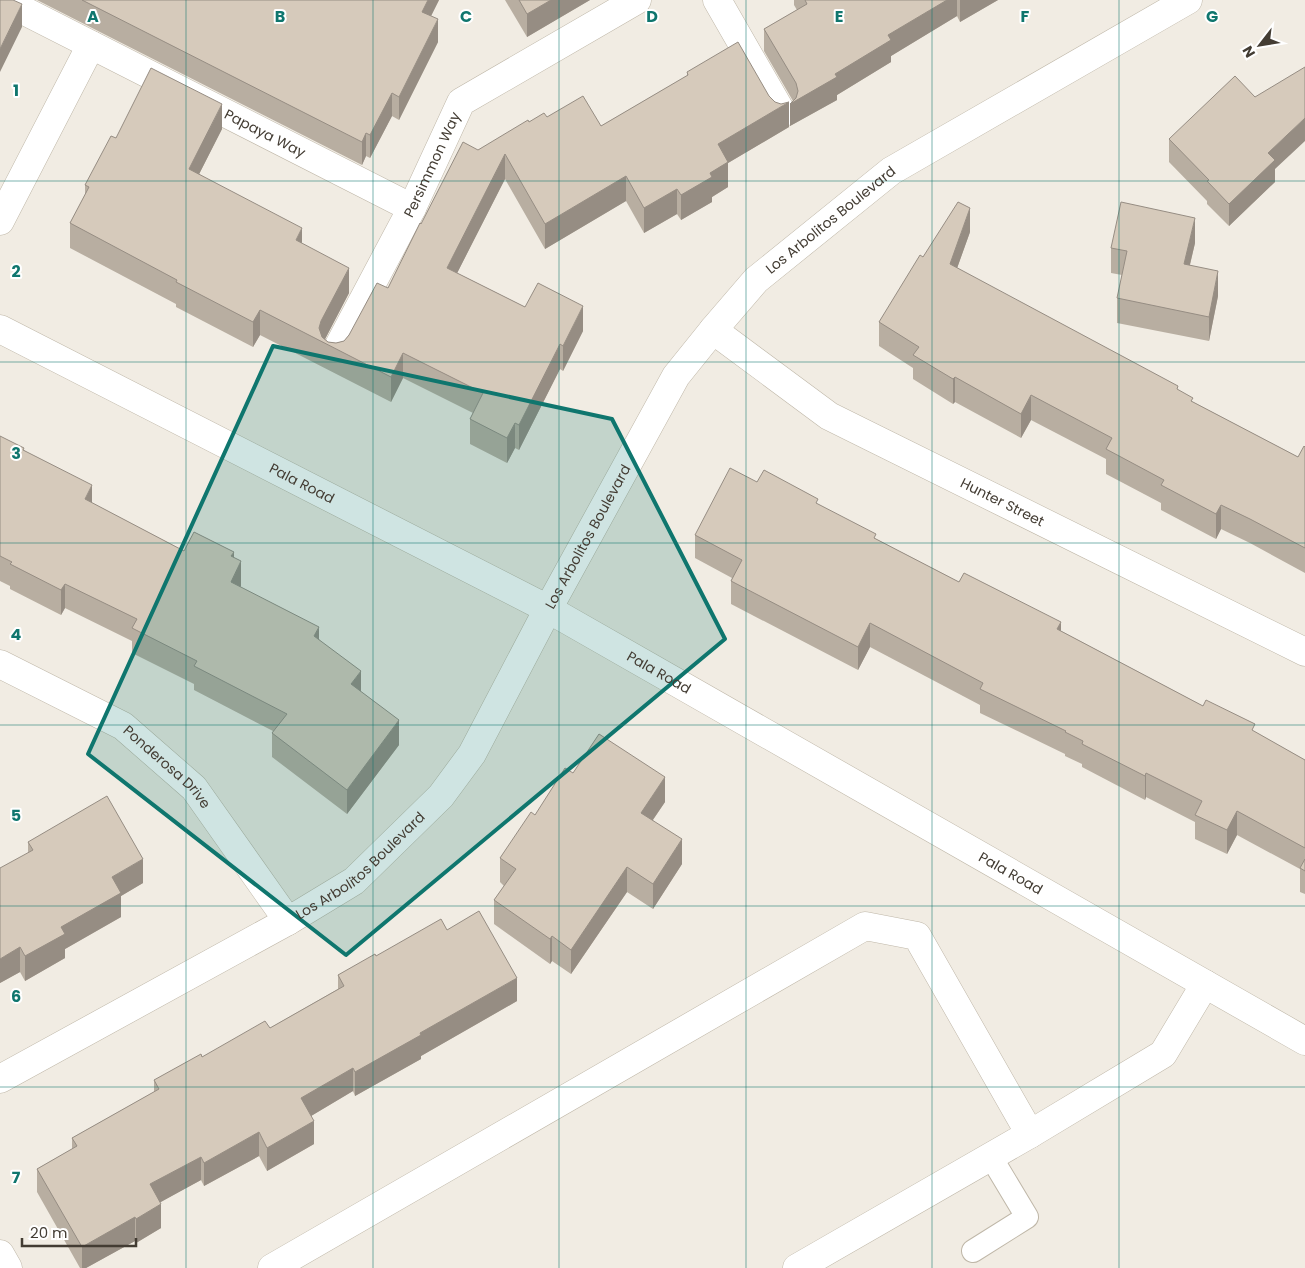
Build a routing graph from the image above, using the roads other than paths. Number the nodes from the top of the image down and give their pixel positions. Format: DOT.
graph roads {
  1 [pos="3,0"];
  2 [pos="637,0"];
  3 [pos="716,0"];
  4 [pos="1188,0"];
  5 [pos="91,45"];
  6 [pos="782,113"];
  7 [pos="412,208"];
  8 [pos="0,221"];
  9 [pos="0,329"];
  10 [pos="713,330"];
  11 [pos="335,353"];
  12 [pos="548,609"];
  13 [pos="1305,652"];
  14 [pos="0,664"];
  15 [pos="288,921"];
  16 [pos="1205,984"];
  17 [pos="1305,1041"];
  18 [pos="0,1079"];
  19 [pos="1030,1134"];
  20 [pos="991,1157"];
  21 [pos="973,1250"];
  22 [pos="0,1254"];
  23 [pos="8,1268"];
  24 [pos="272,1268"];
  25 [pos="798,1268"];
  1 -- 5 [label="street, Papaya Way"];
  2 -- 7 [label="street, Persimmon Way"];
  3 -- 6 [label="street"];
  4 -- 10 [label="street, Los Arbolitos Boulevard"];
  5 -- 7 [label="street, Papaya Way"];
  5 -- 8 [label="street"];
  7 -- 11 [label="street, Persimmon Way"];
  9 -- 12 [label="street, Pala Road"];
  10 -- 12 [label="street, Los Arbolitos Boulevard"];
  10 -- 13 [label="street, Hunter Street"];
  12 -- 15 [label="street, Los Arbolitos Boulevard"];
  12 -- 16 [label="street, Pala Road"];
  14 -- 15 [label="street, Ponderosa Drive"];
  15 -- 18 [label="street, Los Arbolitos Boulevard"];
  16 -- 17 [label="street, Pala Road"];
  16 -- 19 [label="street"];
  19 -- 20 [label="street"];
  19 -- 24 [label="street"];
  20 -- 21 [label="lane"];
  20 -- 25 [label="street"];
  22 -- 23 [label="street"];
}
